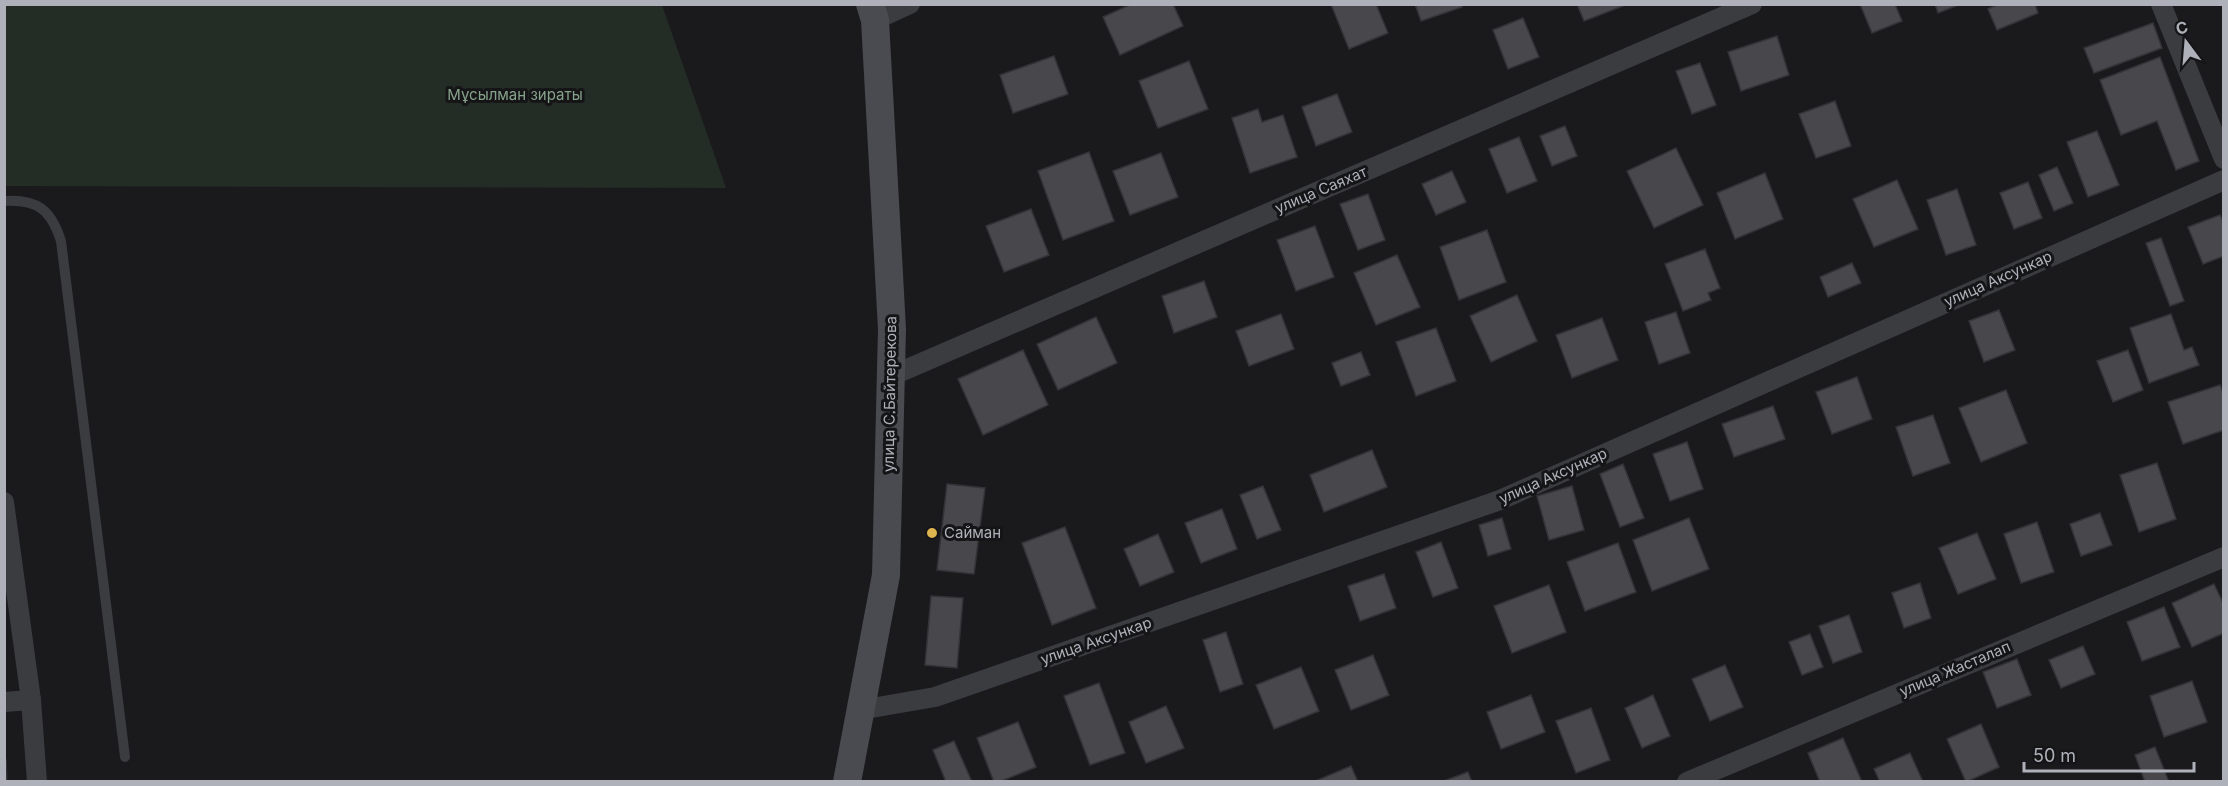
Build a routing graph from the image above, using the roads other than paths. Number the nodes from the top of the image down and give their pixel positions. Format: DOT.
graph roads {
  1 [pos="910,4"];
  2 [pos="1752,4"];
  3 [pos="2161,4"];
  4 [pos="872,12"];
  5 [pos="2223,159"];
  6 [pos="2223,180"];
  7 [pos="4,201"];
  8 [pos="891,376"];
  9 [pos="4,502"];
  10 [pos="2223,556"];
  11 [pos="31,700"];
  12 [pos="4,702"];
  13 [pos="860,710"];
  14 [pos="125,757"];
  15 [pos="37,782"];
  16 [pos="847,782"];
  17 [pos="1687,782"];
  1 -- 4 [label="street"];
  2 -- 8 [label="street, улица Саяхат"];
  3 -- 5 [label="street"];
  4 -- 8 [label="main road, улица С.Байтерекова"];
  6 -- 13 [label="street, улица Аксункар"];
  7 -- 14 [label="lane"];
  8 -- 13 [label="main road, улица С.Байтерекова"];
  9 -- 11 [label="street"];
  10 -- 17 [label="street, улица Жасталап"];
  11 -- 12 [label="street"];
  11 -- 15 [label="street"];
  13 -- 16 [label="main road, улица С.Байтерекова"];
}
